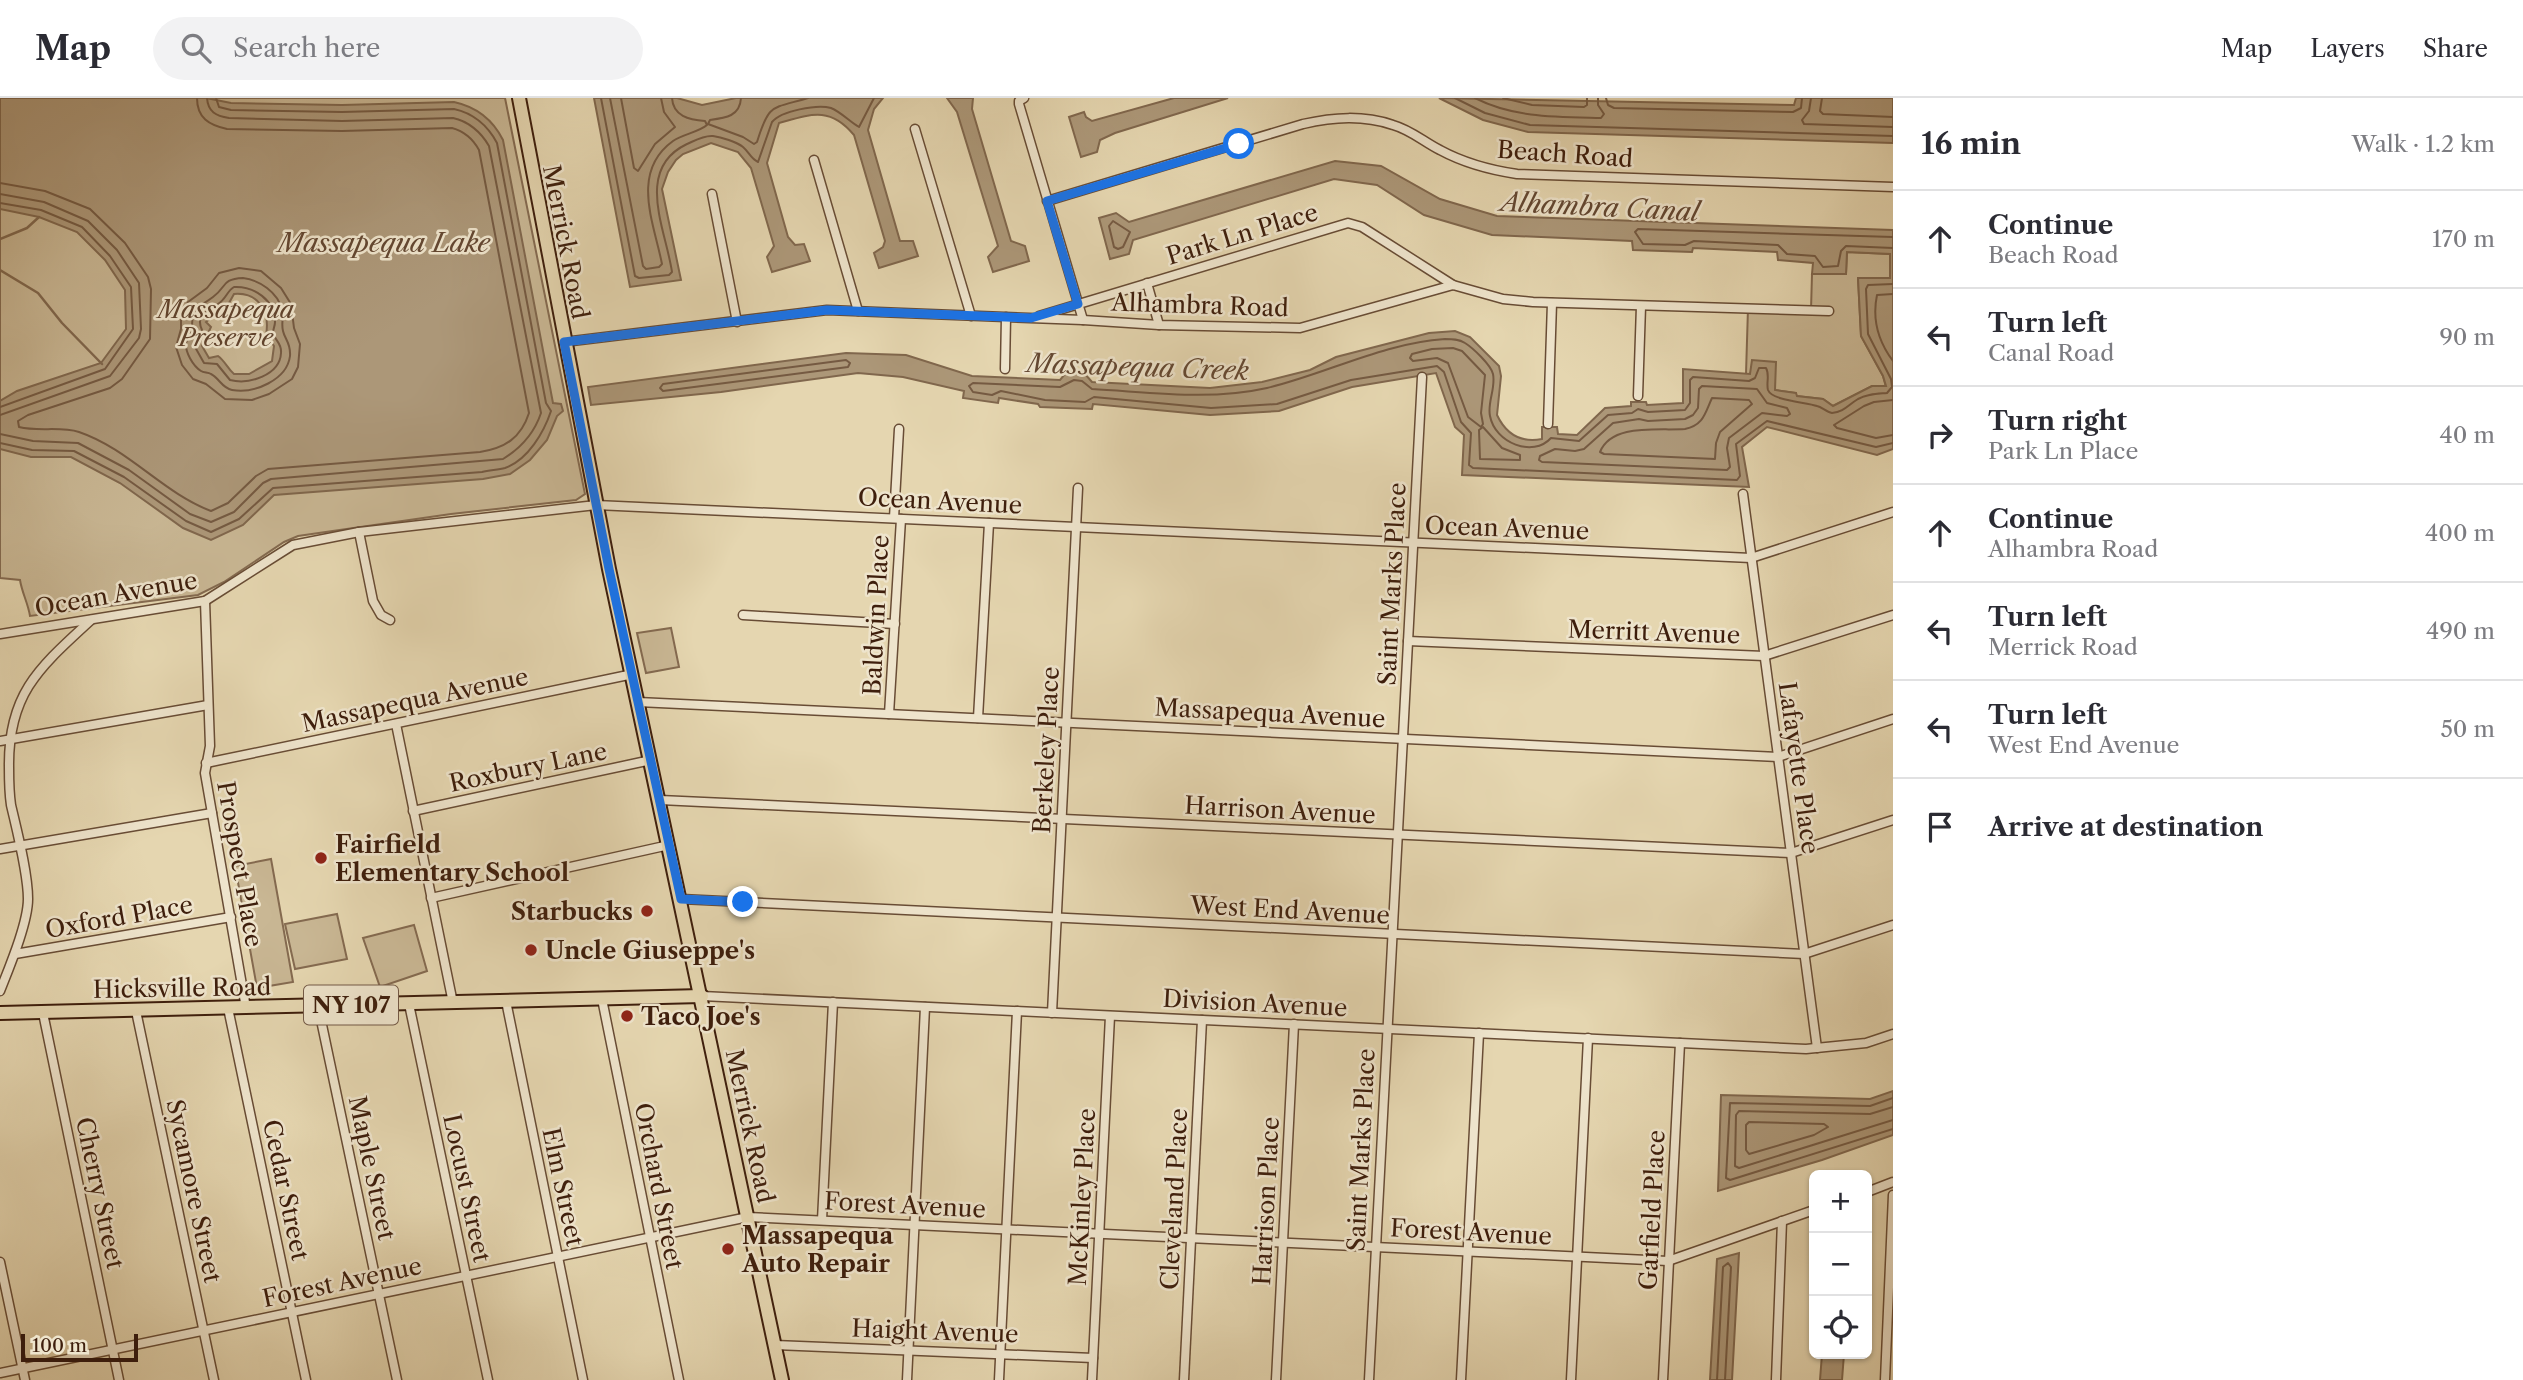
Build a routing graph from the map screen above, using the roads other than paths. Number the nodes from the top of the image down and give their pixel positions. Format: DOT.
graph roads {
  1 [pos="519,98"];
  2 [pos="1022,99"];
  3 [pos="915,129"];
  4 [pos="814,160"];
  5 [pos="1893,187"];
  6 [pos="712,194"];
  7 [pos="1047,201"];
  8 [pos="1147,283"];
  9 [pos="1453,285"];
  10 [pos="1552,303"];
  11 [pos="1078,304"];
  12 [pos="1641,306"];
  13 [pos="858,311"];
  14 [pos="1829,311"];
  15 [pos="971,316"];
  16 [pos="1006,317"];
  17 [pos="1031,318"];
  18 [pos="1083,320"];
  19 [pos="737,322"];
  20 [pos="1159,325"];
  21 [pos="564,342"];
  22 [pos="1005,369"];
  23 [pos="1422,377"];
  24 [pos="1638,396"];
  25 [pos="1548,424"];
  26 [pos="899,429"];
  27 [pos="1078,488"];
  28 [pos="1743,494"];
  29 [pos="596,505"];
  30 [pos="1893,512"];
  31 [pos="897,518"];
  32 [pos="989,523"];
  33 [pos="1076,527"];
  34 [pos="359,532"];
  35 [pos="1413,544"];
  36 [pos="1751,558"];
  37 [pos="205,601"];
  38 [pos="743,615"];
  39 [pos="1893,615"];
  40 [pos="93,619"];
  41 [pos="390,620"];
  42 [pos="62,624"];
  43 [pos="895,624"];
  44 [pos="0,634"];
  45 [pos="1408,641"];
  46 [pos="65,644"];
  47 [pos="1765,656"];
  48 [pos="633,674"];
  49 [pos="638,702"];
  50 [pos="208,705"];
  51 [pos="889,714"];
  52 [pos="978,718"];
  53 [pos="1893,719"];
  54 [pos="1067,722"];
  55 [pos="396,724"];
  56 [pos="1403,739"];
  57 [pos="4,740"];
  58 [pos="1778,757"];
  59 [pos="651,760"];
  60 [pos="206,764"];
  61 [pos="660,800"];
  62 [pos="413,811"];
  63 [pos="212,813"];
  64 [pos="1062,819"];
  65 [pos="1893,820"];
  66 [pos="1398,835"];
  67 [pos="669,845"];
  68 [pos="20,846"];
  69 [pos="0,849"];
  70 [pos="1791,853"];
  71 [pos="431,898"];
  72 [pos="681,899"];
  73 [pos="230,918"];
  74 [pos="1057,918"];
  75 [pos="1893,925"];
  76 [pos="1392,934"];
  77 [pos="15,954"];
  78 [pos="1804,954"];
  79 [pos="0,991"];
  80 [pos="702,996"];
  81 [pos="602,999"];
  82 [pos="506,1001"];
  83 [pos="833,1002"];
  84 [pos="453,1003"];
  85 [pos="409,1004"];
  86 [pos="318,1006"];
  87 [pos="925,1007"];
  88 [pos="228,1008"];
  89 [pos="246,1008"];
  90 [pos="136,1011"];
  91 [pos="1017,1011"];
  92 [pos="0,1013"];
  93 [pos="43,1013"];
  94 [pos="1052,1013"];
  95 [pos="1110,1016"];
  96 [pos="1202,1020"];
  97 [pos="1294,1024"];
  98 [pos="1387,1029"];
  99 [pos="1479,1033"];
  100 [pos="1893,1034"];
  101 [pos="1588,1038"];
  102 [pos="1680,1043"];
  103 [pos="1817,1048"];
  104 [pos="1893,1182"];
  105 [pos="1872,1190"];
  106 [pos="1893,1195"];
  107 [pos="1809,1212"];
  108 [pos="748,1217"];
  109 [pos="822,1220"];
  110 [pos="1783,1221"];
  111 [pos="915,1225"];
  112 [pos="1007,1229"];
  113 [pos="1100,1234"];
  114 [pos="650,1237"];
  115 [pos="1191,1238"];
  116 [pos="1283,1242"];
  117 [pos="1376,1247"];
  118 [pos="1468,1252"];
  119 [pos="558,1256"];
  120 [pos="1577,1257"];
  121 [pos="1668,1261"];
  122 [pos="0,1262"];
  123 [pos="466,1276"];
  124 [pos="379,1294"];
  125 [pos="292,1312"];
  126 [pos="204,1331"];
  127 [pos="775,1345"];
  128 [pos="909,1349"];
  129 [pos="113,1350"];
  130 [pos="1000,1353"];
  131 [pos="1093,1358"];
  132 [pos="22,1369"];
  133 [pos="0,1373"];
  134 [pos="25,1380"];
  135 [pos="120,1380"];
  136 [pos="214,1380"];
  137 [pos="306,1380"];
  138 [pos="397,1380"];
  139 [pos="488,1380"];
  140 [pos="583,1380"];
  141 [pos="679,1380"];
  142 [pos="782,1380"];
  143 [pos="907,1380"];
  144 [pos="999,1380"];
  145 [pos="1092,1380"];
  146 [pos="1184,1380"];
  147 [pos="1276,1380"];
  148 [pos="1369,1380"];
  149 [pos="1461,1380"];
  150 [pos="1571,1380"];
  151 [pos="1663,1380"];
  152 [pos="1776,1380"];
  153 [pos="1885,1380"];
  1 -- 21 [label="main road, Merrick Road"];
  2 -- 7 [label="street"];
  3 -- 15 [label="street"];
  4 -- 13 [label="street"];
  5 -- 7 [label="street, Beach Road"];
  6 -- 19 [label="street"];
  7 -- 11 [label="street"];
  8 -- 9 [label="street, Park Ln Place"];
  8 -- 11 [label="street, Park Ln Place"];
  8 -- 20 [label="street"];
  9 -- 10 [label="street"];
  9 -- 20 [label="street, Alhambra Road"];
  10 -- 12 [label="street"];
  10 -- 25 [label="street"];
  11 -- 17 [label="street, Park Ln Place"];
  11 -- 18 [label="street"];
  12 -- 14 [label="street"];
  12 -- 24 [label="street"];
  13 -- 15 [label="street, Alhambra Road"];
  13 -- 19 [label="street, Alhambra Road"];
  15 -- 16 [label="street, Alhambra Road"];
  16 -- 17 [label="street, Alhambra Road"];
  16 -- 22 [label="street"];
  17 -- 18 [label="street, Alhambra Road"];
  18 -- 20 [label="street, Alhambra Road"];
  19 -- 21 [label="street, Alhambra Road"];
  21 -- 29 [label="main road, Merrick Road"];
  23 -- 35 [label="street, Saint Marks Place"];
  26 -- 31 [label="street, Baldwin Place"];
  27 -- 33 [label="street, Berkeley Place"];
  28 -- 36 [label="street, Lafayette Place"];
  29 -- 31 [label="street, Ocean Avenue"];
  29 -- 34 [label="street, Ocean Avenue"];
  29 -- 48 [label="main road, Merrick Road"];
  30 -- 36 [label="street, Ocean Avenue"];
  31 -- 32 [label="street, Ocean Avenue"];
  31 -- 43 [label="street, Baldwin Place"];
  32 -- 33 [label="street, Ocean Avenue"];
  32 -- 52 [label="street"];
  33 -- 35 [label="street, Ocean Avenue"];
  33 -- 54 [label="street, Berkeley Place"];
  34 -- 37 [label="street, Ocean Avenue"];
  34 -- 41 [label="street"];
  35 -- 36 [label="street, Ocean Avenue"];
  35 -- 45 [label="street, Saint Marks Place"];
  36 -- 47 [label="street, Lafayette Place"];
  37 -- 40 [label="street, Ocean Avenue"];
  37 -- 50 [label="street, Prospect Place"];
  38 -- 43 [label="street"];
  39 -- 47 [label="street, Merritt Avenue"];
  40 -- 42 [label="street, Ocean Avenue"];
  40 -- 46 [label="street"];
  42 -- 44 [label="street, Ocean Avenue"];
  42 -- 46 [label="street"];
  43 -- 51 [label="street, Baldwin Place"];
  45 -- 47 [label="street, Merritt Avenue"];
  45 -- 56 [label="street, Saint Marks Place"];
  46 -- 57 [label="street"];
  47 -- 58 [label="street, Lafayette Place"];
  48 -- 49 [label="main road, Merrick Road"];
  48 -- 55 [label="street, Massapequa Avenue"];
  49 -- 51 [label="street, Massapequa Avenue"];
  49 -- 59 [label="main road, Merrick Road"];
  50 -- 57 [label="street"];
  50 -- 60 [label="street, Prospect Place"];
  51 -- 52 [label="street, Massapequa Avenue"];
  52 -- 54 [label="street, Massapequa Avenue"];
  53 -- 58 [label="street, Massapequa Avenue"];
  54 -- 56 [label="street, Massapequa Avenue"];
  54 -- 64 [label="street, Berkeley Place"];
  55 -- 60 [label="street, Massapequa Avenue"];
  55 -- 62 [label="street"];
  56 -- 58 [label="street, Massapequa Avenue"];
  56 -- 66 [label="street, Saint Marks Place"];
  57 -- 68 [label="street"];
  58 -- 70 [label="street, Lafayette Place"];
  59 -- 61 [label="main road, Merrick Road"];
  59 -- 62 [label="street, Roxbury Lane"];
  60 -- 63 [label="street, Prospect Place"];
  61 -- 64 [label="street, Harrison Avenue"];
  61 -- 67 [label="main road, Merrick Road"];
  62 -- 71 [label="street"];
  63 -- 68 [label="street"];
  63 -- 73 [label="street, Prospect Place"];
  64 -- 66 [label="street, Harrison Avenue"];
  64 -- 74 [label="street, Berkeley Place"];
  65 -- 70 [label="street, Harrison Avenue"];
  66 -- 70 [label="street, Harrison Avenue"];
  66 -- 76 [label="street, Saint Marks Place"];
  67 -- 71 [label="street"];
  67 -- 72 [label="main road, Merrick Road"];
  68 -- 69 [label="street"];
  68 -- 77 [label="street"];
  70 -- 78 [label="street, Lafayette Place"];
  71 -- 84 [label="street"];
  72 -- 74 [label="street, West End Avenue"];
  72 -- 80 [label="main road, Merrick Road"];
  73 -- 77 [label="street, Oxford Place"];
  73 -- 89 [label="street, Prospect Place"];
  74 -- 76 [label="street, West End Avenue"];
  74 -- 94 [label="street, Berkeley Place"];
  75 -- 78 [label="street, West End Avenue"];
  76 -- 78 [label="street, West End Avenue"];
  76 -- 98 [label="street, Saint Marks Place"];
  77 -- 79 [label="street"];
  78 -- 103 [label="street, Lafayette Place"];
  80 -- 81 [label="main road, Hicksville Road / NY 107"];
  80 -- 83 [label="street, Division Avenue"];
  80 -- 108 [label="main road, Merrick Road"];
  81 -- 82 [label="main road, Hicksville Road / NY 107"];
  81 -- 114 [label="street, Orchard Street"];
  82 -- 84 [label="main road, Hicksville Road / NY 107"];
  82 -- 119 [label="street, Elm Street"];
  83 -- 87 [label="street, Division Avenue"];
  83 -- 109 [label="street"];
  84 -- 85 [label="main road, Hicksville Road / NY 107"];
  85 -- 86 [label="main road, Hicksville Road / NY 107"];
  85 -- 123 [label="street, Locust Street"];
  86 -- 89 [label="main road, Hicksville Road / NY 107"];
  86 -- 124 [label="street, Maple Street"];
  87 -- 91 [label="street, Division Avenue"];
  87 -- 111 [label="street"];
  88 -- 89 [label="main road, Hicksville Road / NY 107"];
  88 -- 90 [label="main road, Hicksville Road / NY 107"];
  88 -- 125 [label="street, Cedar Street"];
  90 -- 93 [label="main road, Hicksville Road / NY 107"];
  90 -- 126 [label="street, Sycamore Street"];
  91 -- 94 [label="street, Division Avenue"];
  91 -- 112 [label="street"];
  92 -- 93 [label="main road, Hicksville Road / NY 107"];
  93 -- 129 [label="street, Cherry Street"];
  94 -- 95 [label="street, Division Avenue"];
  95 -- 96 [label="street, Division Avenue"];
  95 -- 113 [label="street, McKinley Place"];
  96 -- 97 [label="street, Division Avenue"];
  96 -- 115 [label="street, Cleveland Place"];
  97 -- 98 [label="street, Division Avenue"];
  97 -- 116 [label="street, Harrison Place"];
  98 -- 99 [label="street, Division Avenue"];
  98 -- 117 [label="street, Saint Marks Place"];
  99 -- 101 [label="street, Division Avenue"];
  99 -- 118 [label="street"];
  100 -- 103 [label="street, Division Avenue"];
  101 -- 102 [label="street, Division Avenue"];
  101 -- 120 [label="street"];
  102 -- 103 [label="street, Division Avenue"];
  102 -- 121 [label="street, Garfield Place"];
  104 -- 105 [label="street"];
  106 -- 153 [label="street"];
  107 -- 110 [label="street, Forest Avenue"];
  108 -- 109 [label="street, Forest Avenue"];
  108 -- 114 [label="street, Forest Avenue"];
  108 -- 127 [label="main road, Merrick Road"];
  109 -- 111 [label="street, Forest Avenue"];
  110 -- 121 [label="street, Forest Avenue"];
  110 -- 152 [label="street"];
  111 -- 112 [label="street, Forest Avenue"];
  111 -- 128 [label="street"];
  112 -- 113 [label="street, Forest Avenue"];
  112 -- 130 [label="street"];
  113 -- 115 [label="street, Forest Avenue"];
  113 -- 131 [label="street, McKinley Place"];
  114 -- 119 [label="street, Forest Avenue"];
  114 -- 141 [label="street, Orchard Street"];
  115 -- 116 [label="street, Forest Avenue"];
  115 -- 146 [label="street, Cleveland Place"];
  116 -- 117 [label="street, Forest Avenue"];
  116 -- 147 [label="street, Harrison Place"];
  117 -- 118 [label="street, Forest Avenue"];
  117 -- 148 [label="street, Saint Marks Place"];
  118 -- 120 [label="street, Forest Avenue"];
  118 -- 149 [label="street"];
  119 -- 123 [label="street, Forest Avenue"];
  119 -- 140 [label="street, Elm Street"];
  120 -- 121 [label="street, Forest Avenue"];
  120 -- 150 [label="street"];
  121 -- 151 [label="street, Garfield Place"];
  122 -- 132 [label="street"];
  123 -- 124 [label="street, Forest Avenue"];
  123 -- 139 [label="street, Locust Street"];
  124 -- 125 [label="street, Forest Avenue"];
  124 -- 138 [label="street, Maple Street"];
  125 -- 126 [label="street, Forest Avenue"];
  125 -- 137 [label="street, Cedar Street"];
  126 -- 129 [label="street, Forest Avenue"];
  126 -- 136 [label="street, Sycamore Street"];
  127 -- 128 [label="street, Haight Avenue"];
  127 -- 142 [label="main road, Merrick Road"];
  128 -- 130 [label="street, Haight Avenue"];
  128 -- 143 [label="street"];
  129 -- 132 [label="street, Forest Avenue"];
  129 -- 135 [label="street, Cherry Street"];
  130 -- 131 [label="street, Haight Avenue"];
  130 -- 144 [label="street"];
  131 -- 145 [label="street, McKinley Place"];
  132 -- 133 [label="street, Forest Avenue"];
  132 -- 134 [label="street"];
}
